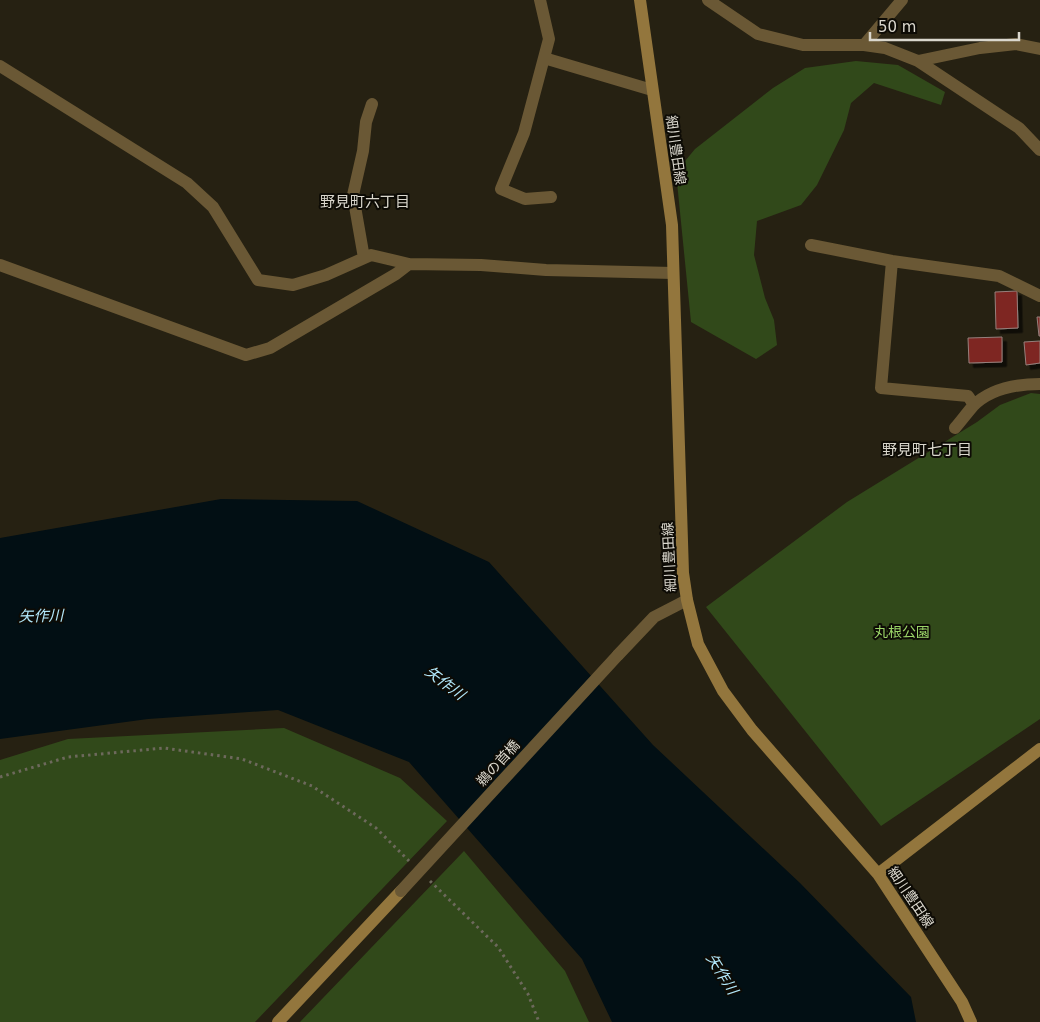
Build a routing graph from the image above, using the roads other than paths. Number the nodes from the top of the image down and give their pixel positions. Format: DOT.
graph roads {
  1 [pos="540,0"];
  2 [pos="640,0"];
  3 [pos="708,0"];
  4 [pos="902,0"];
  5 [pos="864,45"];
  6 [pos="1040,48"];
  7 [pos="544,58"];
  8 [pos="918,61"];
  9 [pos="0,66"];
  10 [pos="652,90"];
  11 [pos="372,104"];
  12 [pos="1040,150"];
  13 [pos="551,197"];
  14 [pos="811,245"];
  15 [pos="364,258"];
  16 [pos="892,261"];
  17 [pos="408,264"];
  18 [pos="0,265"];
  19 [pos="673,273"];
  20 [pos="1040,296"];
  21 [pos="1040,384"];
  22 [pos="974,404"];
  23 [pos="955,428"];
  24 [pos="687,600"];
  25 [pos="1040,749"];
  26 [pos="878,874"];
  27 [pos="402,892"];
  28 [pos="278,1022"];
  29 [pos="972,1022"];
  1 -- 7 [label="street"];
  2 -- 10 [label="main road, 細川豊田線"];
  3 -- 5 [label="street"];
  4 -- 5 [label="street"];
  5 -- 8 [label="street"];
  6 -- 8 [label="street"];
  7 -- 10 [label="street"];
  7 -- 13 [label="street"];
  8 -- 12 [label="street"];
  9 -- 15 [label="street"];
  10 -- 19 [label="main road, 細川豊田線"];
  11 -- 15 [label="street"];
  14 -- 16 [label="street"];
  15 -- 17 [label="street"];
  16 -- 20 [label="street"];
  16 -- 22 [label="street"];
  17 -- 18 [label="street"];
  17 -- 19 [label="street"];
  19 -- 24 [label="main road, 細川豊田線"];
  21 -- 22 [label="street"];
  22 -- 23 [label="street"];
  24 -- 26 [label="main road, 細川豊田線"];
  24 -- 27 [label="street, 鵜の首橋, bridge"];
  25 -- 26 [label="main road"];
  26 -- 29 [label="main road, 細川豊田線"];
  27 -- 28 [label="main road"];
}
